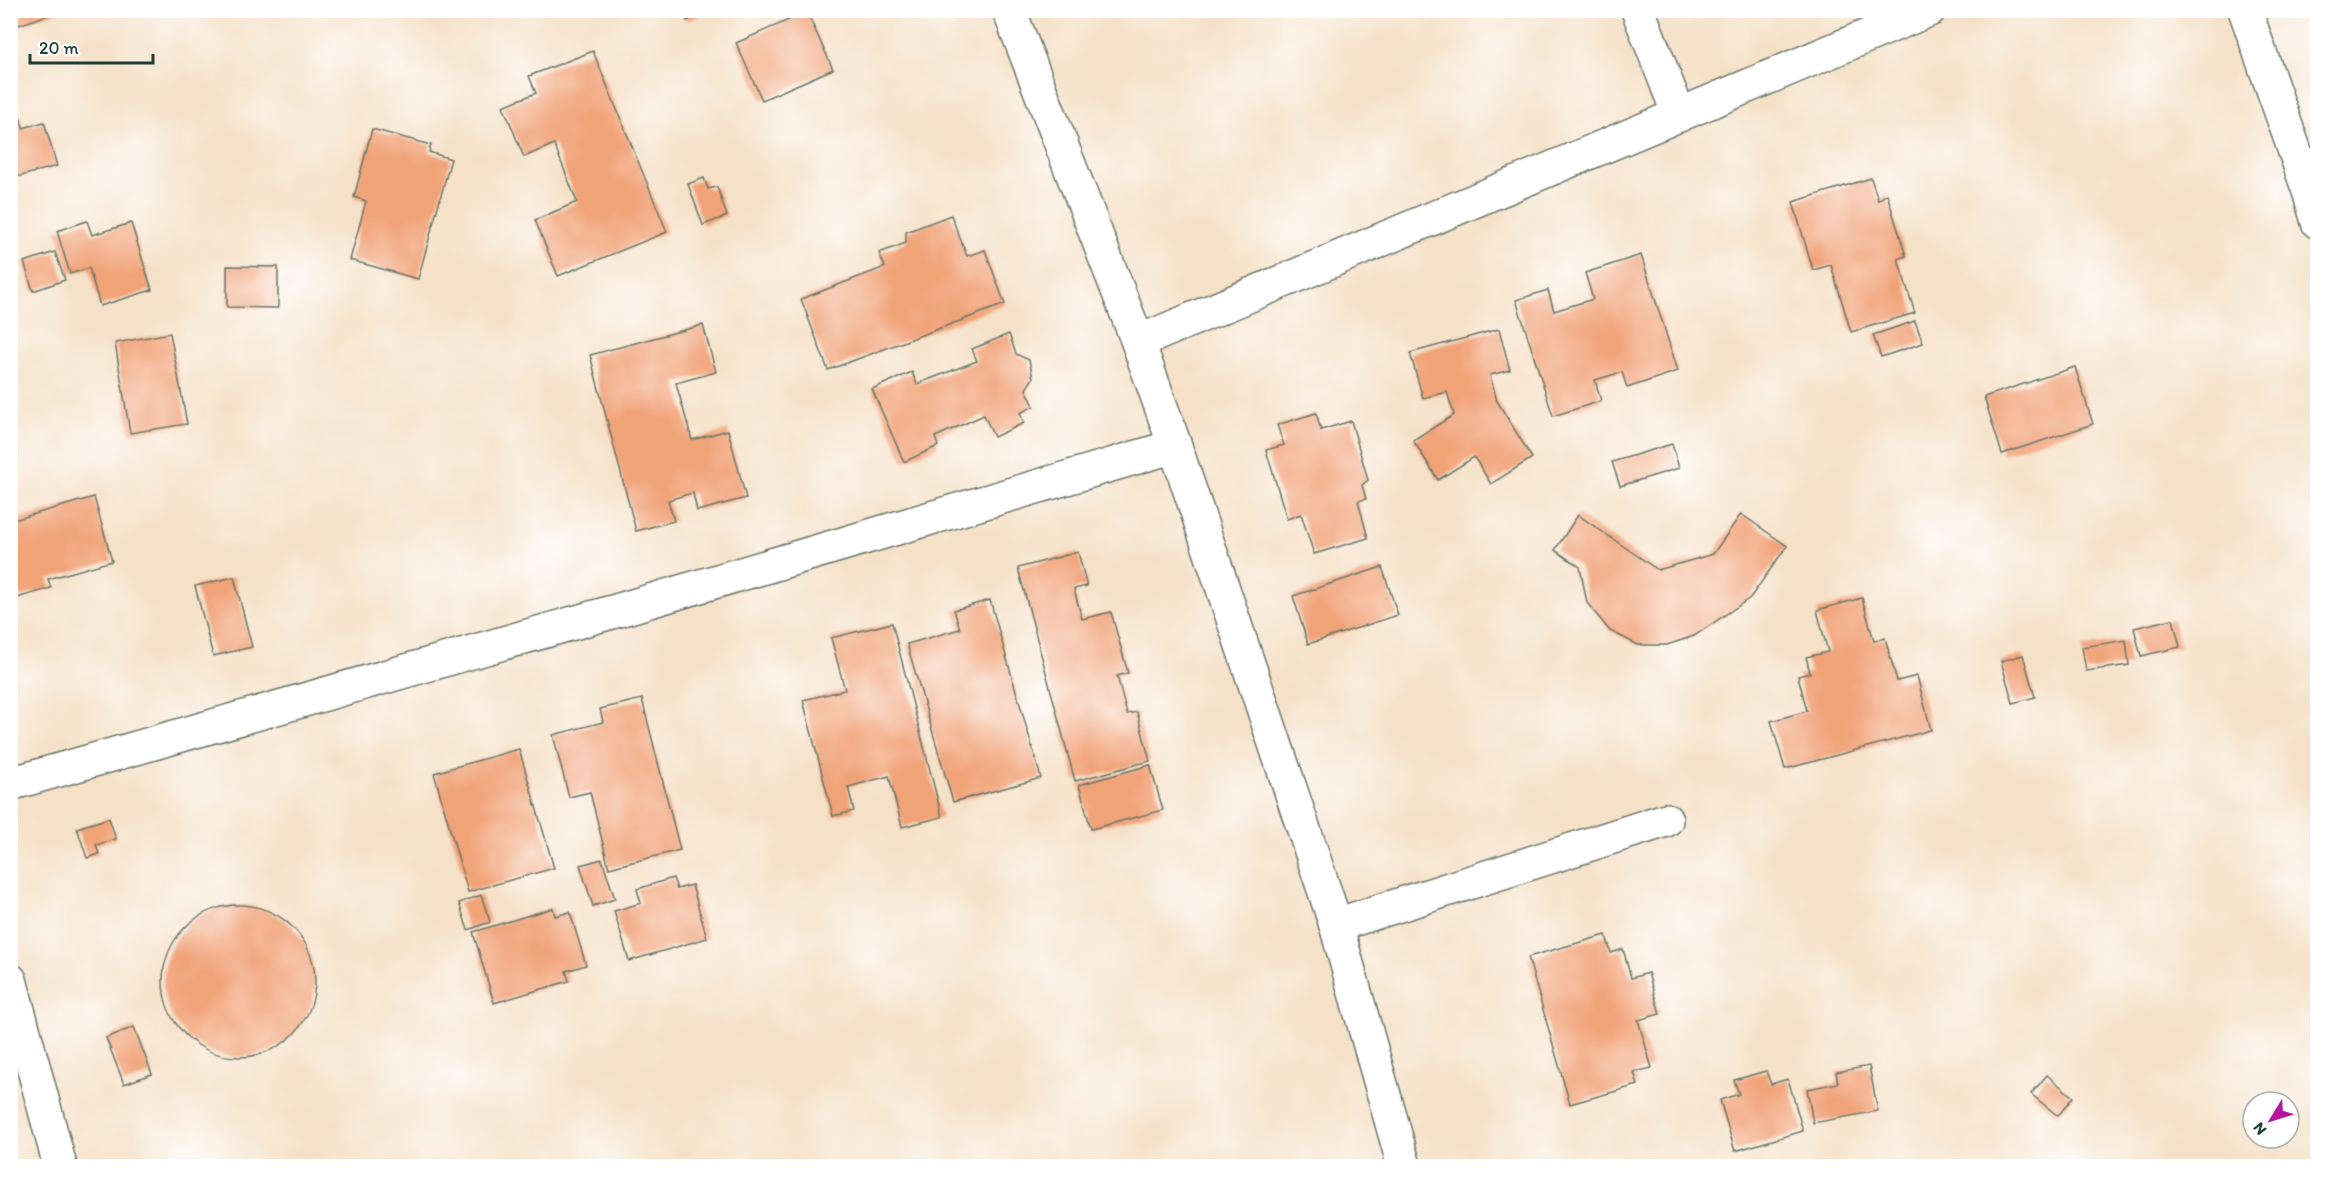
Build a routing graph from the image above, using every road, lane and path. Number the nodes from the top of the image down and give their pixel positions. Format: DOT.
graph roads {
  1 [pos="1009,10"];
  2 [pos="1638,10"];
  3 [pos="1929,10"];
  4 [pos="2245,10"];
  5 [pos="1679,115"];
  6 [pos="2318,222"];
  7 [pos="1138,342"];
  8 [pos="1175,446"];
  9 [pos="10,784"];
  10 [pos="1665,820"];
  11 [pos="1336,926"];
  12 [pos="10,980"];
  13 [pos="60,1167"];
  14 [pos="1404,1167"];
  1 -- 7 [label="street"];
  2 -- 5 [label="street"];
  3 -- 5 [label="street"];
  4 -- 6 [label="street"];
  5 -- 7 [label="street"];
  7 -- 8 [label="street"];
  8 -- 9 [label="street"];
  8 -- 11 [label="street"];
  10 -- 11 [label="street"];
  11 -- 14 [label="street"];
  12 -- 13 [label="street"];
}
